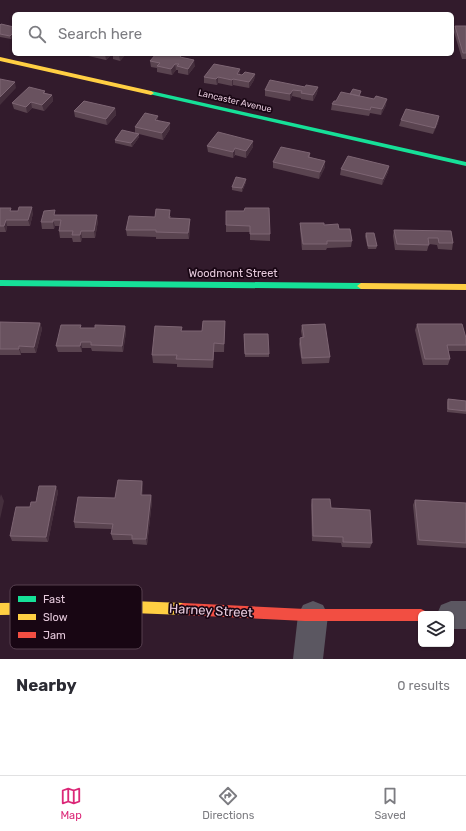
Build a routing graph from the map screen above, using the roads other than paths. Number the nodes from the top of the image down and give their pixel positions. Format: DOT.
graph roads {
  1 [pos="0,59"];
  2 [pos="466,164"];
  3 [pos="0,283"];
  4 [pos="466,287"];
  5 [pos="142,607"];
  6 [pos="0,609"];
  7 [pos="10,609"];
  8 [pos="313,615"];
  9 [pos="454,615"];
  10 [pos="466,615"];
  11 [pos="418,616"];
  12 [pos="308,659"];
  1 -- 2 [label="street, Lancaster Avenue"];
  3 -- 4 [label="street, Woodmont Street"];
  5 -- 8 [label="street, Harney Street"];
  6 -- 7 [label="street, Harney Street"];
  8 -- 11 [label="street, Harney Street"];
  8 -- 12 [label="street"];
  9 -- 10 [label="street"];
}
